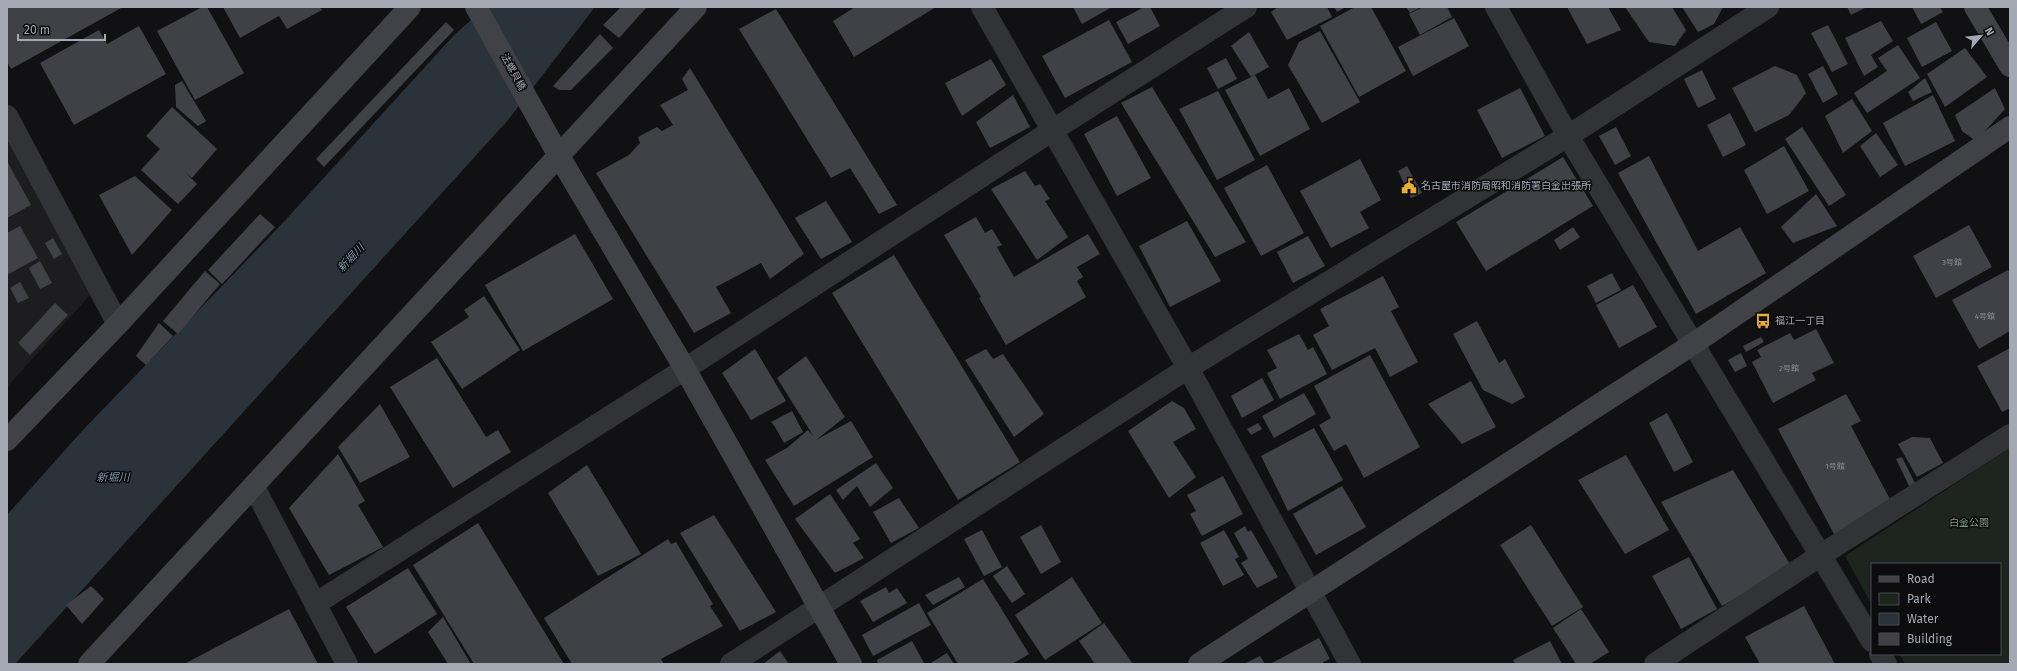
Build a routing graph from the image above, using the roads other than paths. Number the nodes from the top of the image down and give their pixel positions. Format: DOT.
graph roads {
  1 [pos="410,7"];
  2 [pos="476,7"];
  3 [pos="696,7"];
  4 [pos="982,7"];
  5 [pos="1246,7"];
  6 [pos="1496,7"];
  7 [pos="1768,7"];
  8 [pos="1975,7"];
  9 [pos="2010,66"];
  10 [pos="7,116"];
  11 [pos="2010,127"];
  12 [pos="1053,130"];
  13 [pos="1568,136"];
  14 [pos="560,156"];
  15 [pos="118,324"];
  16 [pos="1693,344"];
  17 [pos="1188,368"];
  18 [pos="685,369"];
  19 [pos="2010,435"];
  20 [pos="7,440"];
  21 [pos="254,487"];
  22 [pos="1821,555"];
  23 [pos="1310,593"];
  24 [pos="315,604"];
  25 [pos="819,608"];
  26 [pos="1871,639"];
  27 [pos="1881,655"];
  28 [pos="90,664"];
  29 [pos="347,664"];
  30 [pos="731,664"];
  31 [pos="851,664"];
  32 [pos="1199,664"];
  33 [pos="1350,664"];
  34 [pos="1655,664"];
  35 [pos="1886,664"];
  1 -- 15 [label="street"];
  2 -- 14 [label="street, 法螺貝橋"];
  3 -- 14 [label="street"];
  4 -- 12 [label="street"];
  5 -- 12 [label="street"];
  6 -- 13 [label="street"];
  7 -- 13 [label="street"];
  8 -- 9 [label="street"];
  10 -- 15 [label="street"];
  11 -- 16 [label="street"];
  12 -- 17 [label="street"];
  12 -- 18 [label="street"];
  13 -- 16 [label="street"];
  13 -- 17 [label="street"];
  14 -- 18 [label="street, 法螺貝橋"];
  14 -- 21 [label="street"];
  15 -- 20 [label="street"];
  16 -- 22 [label="street"];
  16 -- 23 [label="street"];
  17 -- 23 [label="street"];
  17 -- 25 [label="street"];
  18 -- 24 [label="street"];
  18 -- 25 [label="street, 法螺貝橋"];
  19 -- 22 [label="street"];
  21 -- 24 [label="street"];
  21 -- 28 [label="street"];
  22 -- 26 [label="street"];
  22 -- 34 [label="street"];
  23 -- 32 [label="street"];
  23 -- 33 [label="street"];
  24 -- 29 [label="street"];
  25 -- 30 [label="street"];
  25 -- 31 [label="street, 法螺貝橋"];
  27 -- 35 [label="street"];
}
